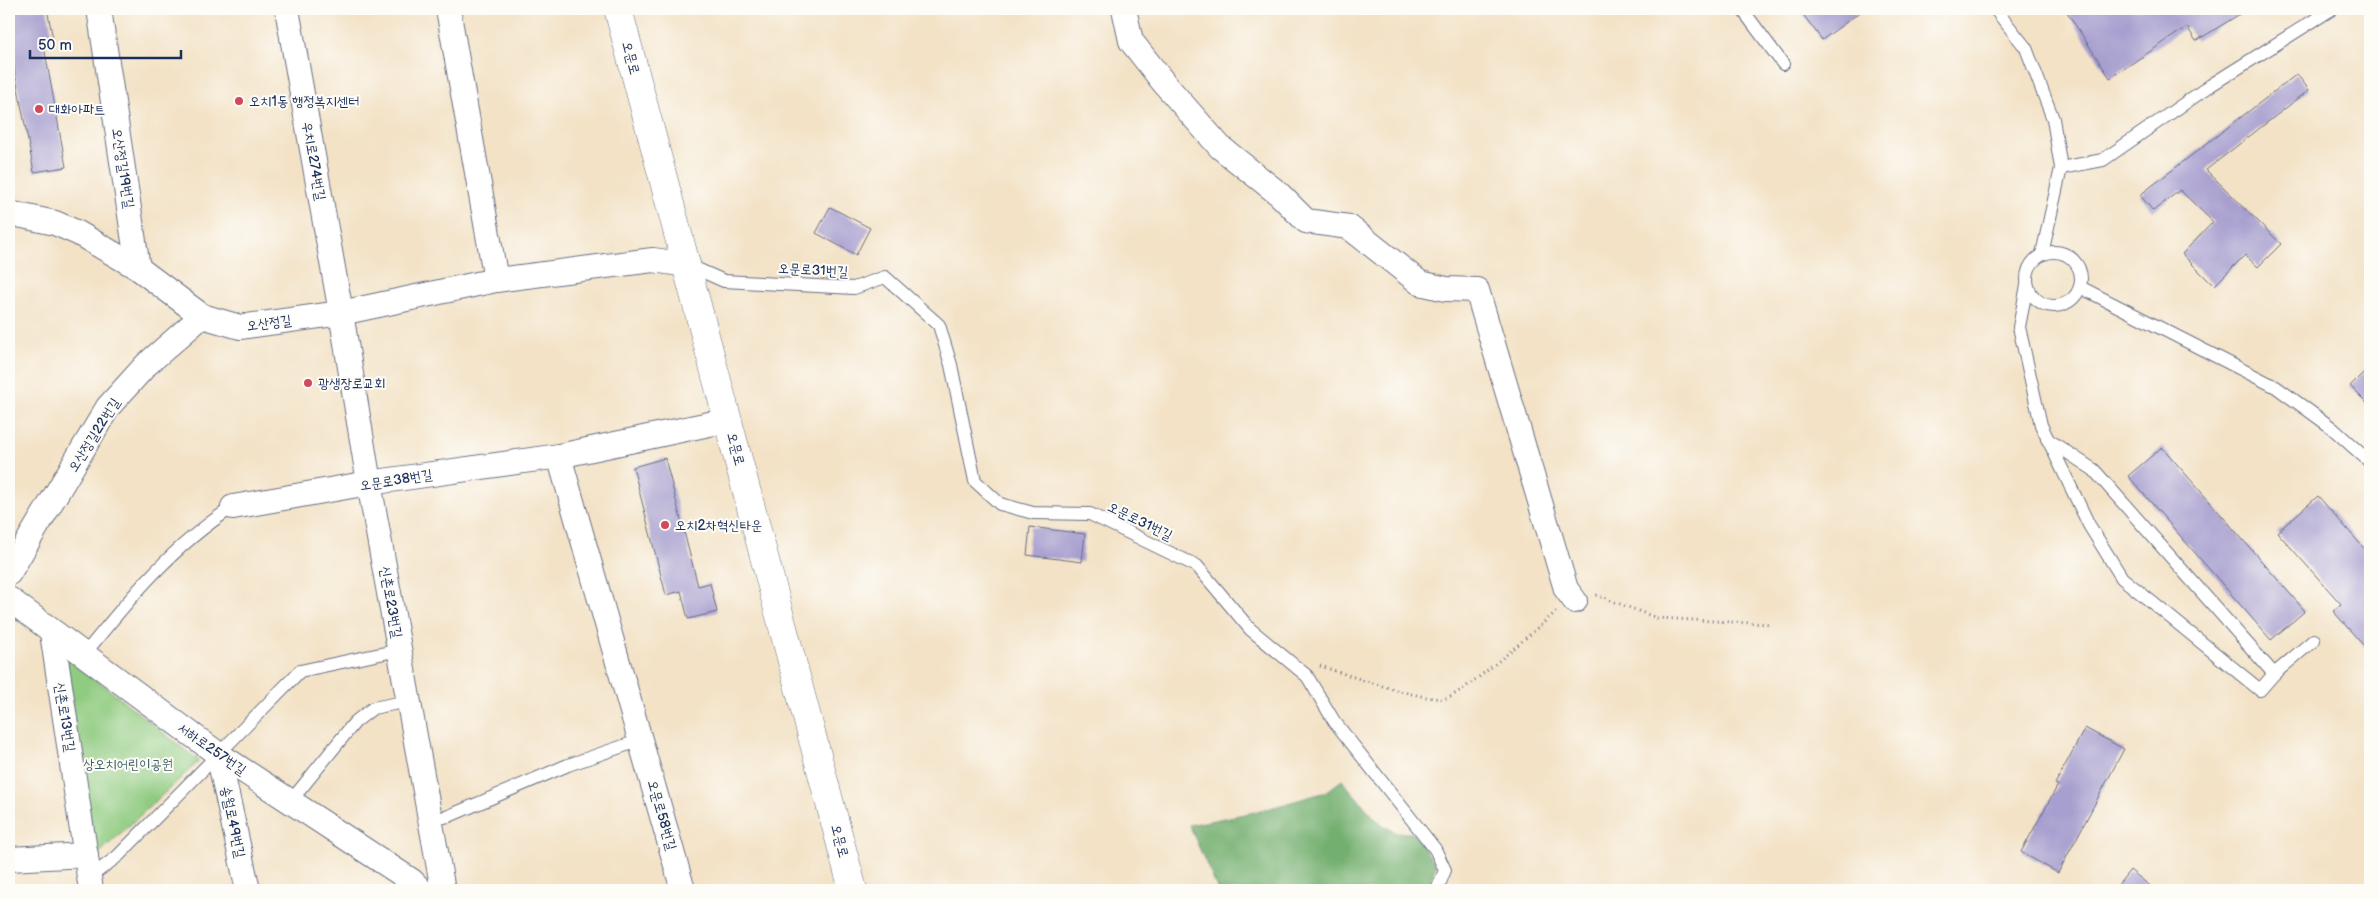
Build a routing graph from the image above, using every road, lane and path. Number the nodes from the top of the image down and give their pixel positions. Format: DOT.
graph roads {
  1 [pos="99,9"];
  2 [pos="287,9"];
  3 [pos="448,9"];
  4 [pos="618,9"];
  5 [pos="1124,9"];
  6 [pos="1742,9"];
  7 [pos="1995,9"];
  8 [pos="2332,9"];
  9 [pos="1783,64"];
  10 [pos="2061,168"];
  11 [pos="9,213"];
  12 [pos="2042,254"];
  13 [pos="688,265"];
  14 [pos="138,268"];
  15 [pos="496,280"];
  16 [pos="2027,285"];
  17 [pos="2080,287"];
  18 [pos="341,313"];
  19 [pos="202,316"];
  20 [pos="728,420"];
  21 [pos="2047,439"];
  22 [pos="559,456"];
  23 [pos="2370,462"];
  24 [pos="369,483"];
  25 [pos="233,507"];
  26 [pos="9,573"];
  27 [pos="9,599"];
  28 [pos="1575,601"];
  29 [pos="1770,624"];
  30 [pos="52,633"];
  31 [pos="2314,640"];
  32 [pos="399,650"];
  33 [pos="83,656"];
  34 [pos="1318,665"];
  35 [pos="2274,674"];
  36 [pos="409,701"];
  37 [pos="641,740"];
  38 [pos="218,754"];
  39 [pos="290,802"];
  40 [pos="431,820"];
  41 [pos="9,859"];
  42 [pos="89,874"];
  43 [pos="248,890"];
  44 [pos="421,890"];
  45 [pos="443,890"];
  46 [pos="683,890"];
  47 [pos="853,890"];
  48 [pos="1437,890"];
  1 -- 14 [label="street, 오산정길19번길"];
  2 -- 18 [label="street, 우치로274번길"];
  3 -- 15 [label="street"];
  4 -- 13 [label="street, 오문로"];
  5 -- 28 [label="street"];
  6 -- 9 [label="lane"];
  7 -- 10 [label="lane"];
  8 -- 10 [label="lane"];
  10 -- 12 [label="lane"];
  11 -- 14 [label="street, 오산정길"];
  12 -- 16 [label="lane"];
  12 -- 17 [label="lane"];
  13 -- 15 [label="street, 오산정길"];
  13 -- 20 [label="street, 오문로"];
  13 -- 48 [label="lane, 오문로31번길"];
  14 -- 19 [label="street, 오산정길"];
  15 -- 18 [label="street, 오산정길"];
  16 -- 17 [label="lane"];
  16 -- 21 [label="lane"];
  17 -- 23 [label="lane"];
  18 -- 19 [label="street, 오산정길"];
  18 -- 24 [label="street, 신촌로23번길"];
  19 -- 26 [label="street, 오산정길22번길"];
  20 -- 22 [label="street, 오문로38번길"];
  20 -- 47 [label="street, 오문로"];
  21 -- 35 [label="lane"];
  21 -- 35 [label="lane"];
  22 -- 24 [label="street, 오문로38번길"];
  22 -- 37 [label="street"];
  24 -- 25 [label="street, 오문로38번길"];
  24 -- 32 [label="street, 신촌로23번길"];
  25 -- 33 [label="lane"];
  27 -- 30 [label="street, 서하로257번길"];
  28 -- 29 [label="path"];
  28 -- 34 [label="path"];
  30 -- 33 [label="street, 서하로257번길"];
  30 -- 42 [label="street, 신촌로13번길"];
  31 -- 35 [label="lane"];
  32 -- 36 [label="street, 신촌로23번길"];
  32 -- 38 [label="lane"];
  33 -- 38 [label="street, 서하로257번길"];
  36 -- 39 [label="lane"];
  36 -- 40 [label="street, 신촌로23번길"];
  37 -- 40 [label="lane"];
  37 -- 46 [label="street, 오문로58번길"];
  38 -- 39 [label="street, 서하로257번길"];
  38 -- 42 [label="lane"];
  38 -- 43 [label="street, 송월로49번길"];
  39 -- 44 [label="street, 서하로257번길"];
  40 -- 45 [label="street, 신촌로23번길"];
  41 -- 42 [label="street"];
}
